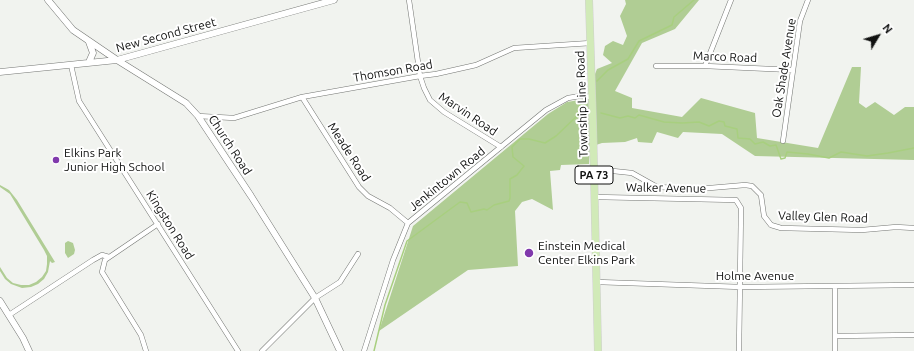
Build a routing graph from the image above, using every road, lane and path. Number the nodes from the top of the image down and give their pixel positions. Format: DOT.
graph roads {
  1 [pos="48,0"];
  2 [pos="334,0"];
  3 [pos="409,0"];
  4 [pos="588,0"];
  5 [pos="731,0"];
  6 [pos="808,0"];
  7 [pos="88,40"];
  8 [pos="591,43"];
  9 [pos="117,60"];
  10 [pos="89,62"];
  11 [pos="71,65"];
  12 [pos="656,66"];
  13 [pos="705,66"];
  14 [pos="793,70"];
  15 [pos="0,72"];
  16 [pos="420,76"];
  17 [pos="302,97"];
  18 [pos="592,97"];
  19 [pos="198,116"];
  20 [pos="783,141"];
  21 [pos="501,147"];
  22 [pos="594,169"];
  23 [pos="595,197"];
  24 [pos="408,223"];
  25 [pos="158,224"];
  26 [pos="914,228"];
  27 [pos="358,254"];
  28 [pos="109,257"];
  29 [pos="597,282"];
  30 [pos="914,285"];
  31 [pos="835,286"];
  32 [pos="741,287"];
  33 [pos="315,298"];
  34 [pos="0,301"];
  35 [pos="9,315"];
  36 [pos="914,335"];
  37 [pos="835,336"];
  38 [pos="29,351"];
  39 [pos="146,351"];
  40 [pos="238,351"];
  41 [pos="262,351"];
  42 [pos="340,351"];
  43 [pos="364,351"];
  44 [pos="598,351"];
  45 [pos="739,351"];
  46 [pos="835,351"];
  1 -- 7 [label="street, Church Road"];
  2 -- 9 [label="street, New Second Street"];
  3 -- 16 [label="street, Marvin Road"];
  4 -- 8 [label="main road, Township Line Road / PA 73"];
  5 -- 13 [label="street"];
  6 -- 14 [label="street, Oak Shade Avenue"];
  7 -- 9 [label="street, Church Road"];
  7 -- 10 [label="street"];
  8 -- 16 [label="street, Thomson Road"];
  8 -- 18 [label="main road, Township Line Road / PA 73"];
  9 -- 10 [label="street, New Second Street"];
  9 -- 19 [label="street, Church Road"];
  10 -- 11 [label="street, New Second Street"];
  11 -- 15 [label="street, New Second Street"];
  11 -- 25 [label="street, Kingston Road"];
  12 -- 13 [label="street, Marco Road"];
  13 -- 14 [label="street, Marco Road"];
  14 -- 20 [label="street, Oak Shade Avenue"];
  16 -- 17 [label="street, Thomson Road"];
  16 -- 21 [label="street, Marvin Road"];
  17 -- 19 [label="street, Thomson Road"];
  17 -- 24 [label="street, Meade Road"];
  18 -- 21 [label="street, Jenkintown Road"];
  18 -- 22 [label="main road, Township Line Road / PA 73"];
  19 -- 33 [label="street, Church Road"];
  21 -- 24 [label="street, Jenkintown Road"];
  22 -- 23 [label="main road, Township Line Road / PA 73"];
  22 -- 26 [label="street, Valley Glen Road"];
  23 -- 29 [label="main road, Township Line Road / PA 73"];
  23 -- 32 [label="street, Walker Avenue"];
  24 -- 43 [label="street, Jenkintown Road"];
  25 -- 28 [label="street"];
  25 -- 40 [label="street, Kingston Road"];
  27 -- 33 [label="street"];
  28 -- 35 [label="street"];
  28 -- 39 [label="street"];
  29 -- 32 [label="street, Holme Avenue"];
  29 -- 44 [label="main road, Township Line Road / PA 73"];
  30 -- 31 [label="street, Holme Avenue"];
  31 -- 32 [label="street, Holme Avenue"];
  31 -- 37 [label="street"];
  32 -- 45 [label="street"];
  33 -- 41 [label="street"];
  33 -- 42 [label="street, Church Road"];
  34 -- 35 [label="street"];
  35 -- 38 [label="street"];
  36 -- 37 [label="street"];
  37 -- 46 [label="street"];
}
